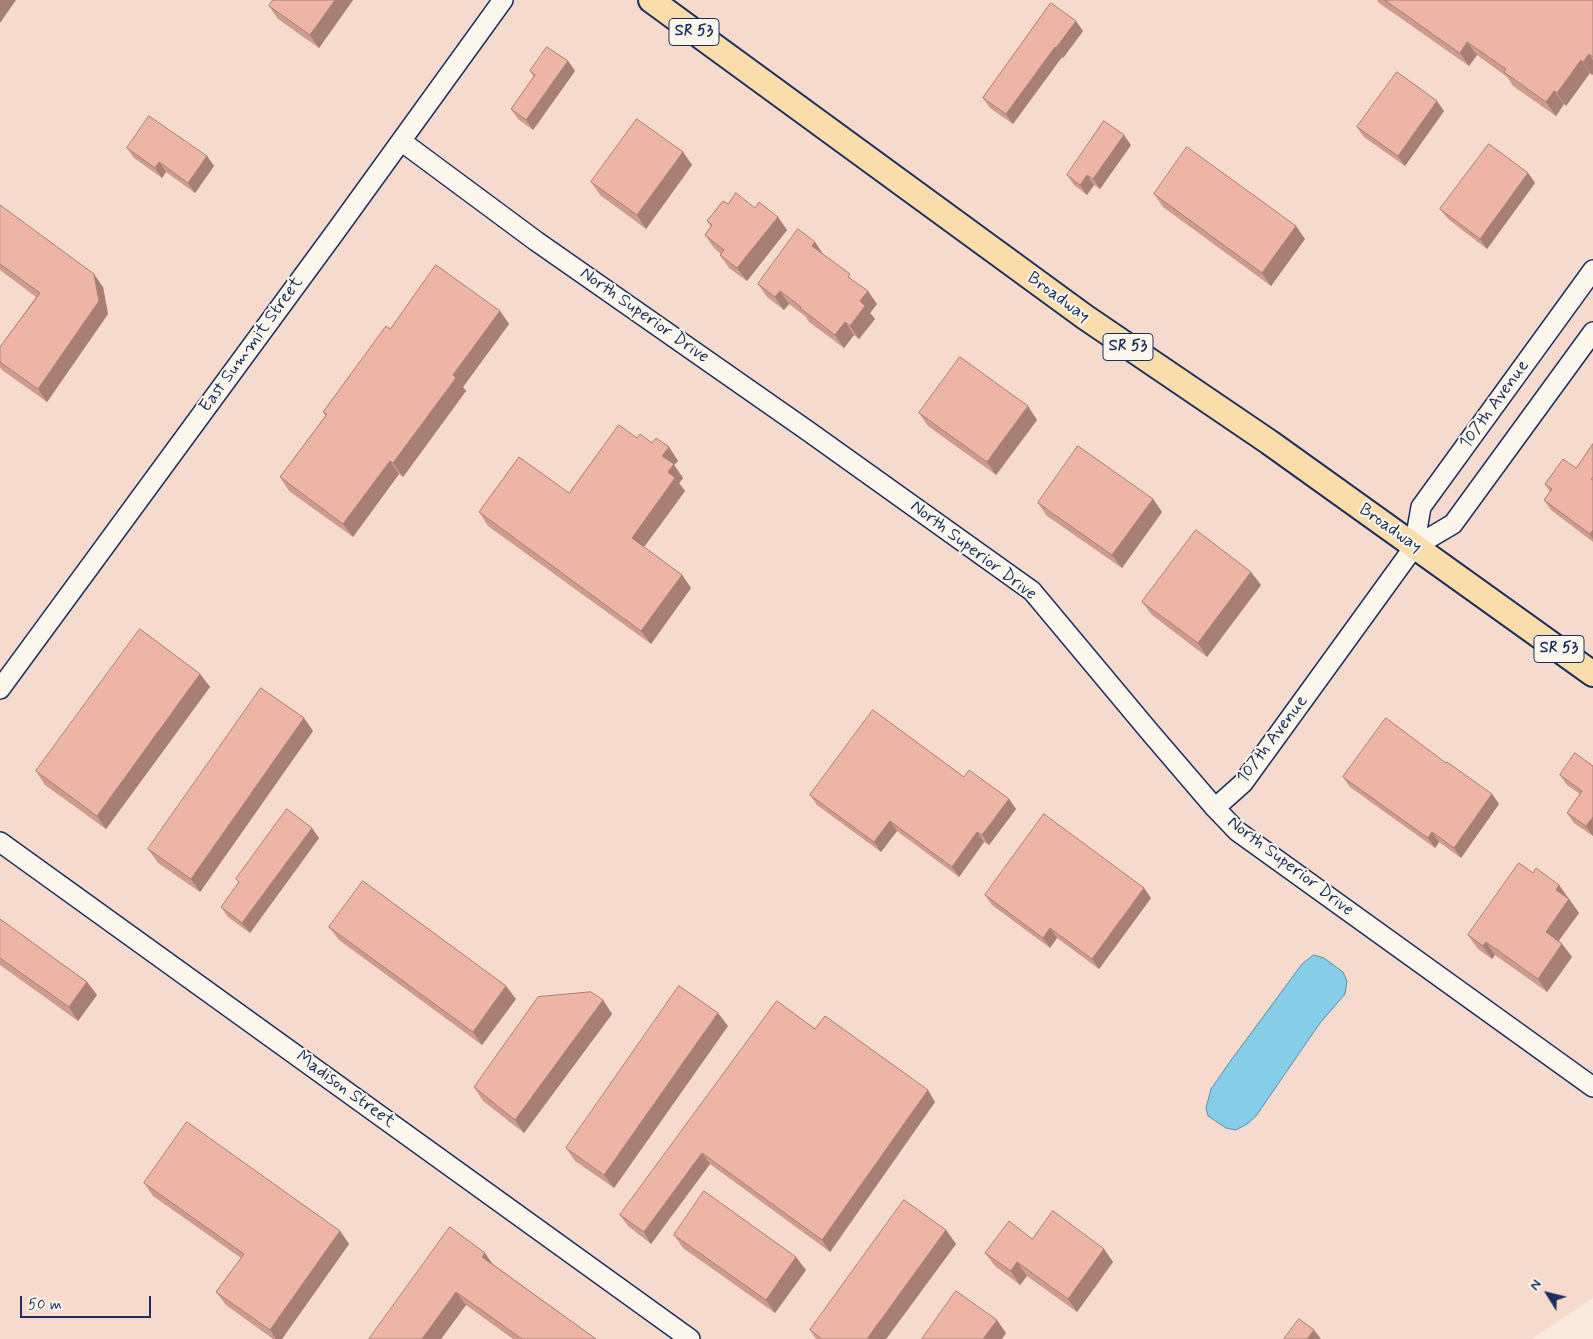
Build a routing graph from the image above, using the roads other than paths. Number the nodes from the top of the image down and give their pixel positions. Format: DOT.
graph roads {
  1 [pos="503,0"];
  2 [pos="651,0"];
  3 [pos="401,141"];
  4 [pos="1593,270"];
  5 [pos="1593,332"];
  6 [pos="1414,546"];
  7 [pos="1593,674"];
  8 [pos="0,689"];
  9 [pos="1215,808"];
  10 [pos="0,842"];
  11 [pos="1593,1087"];
  12 [pos="690,1339"];
  1 -- 3 [label="street, East Summit Street"];
  2 -- 6 [label="main road, Broadway / SR 53"];
  3 -- 8 [label="street, East Summit Street"];
  3 -- 9 [label="street, North Superior Drive"];
  4 -- 6 [label="street, 107th Avenue"];
  5 -- 6 [label="street, 107th Avenue"];
  6 -- 7 [label="main road, Broadway / SR 53"];
  6 -- 9 [label="street, 107th Avenue"];
  9 -- 11 [label="street, North Superior Drive"];
  10 -- 12 [label="street, Madison Street"];
}
